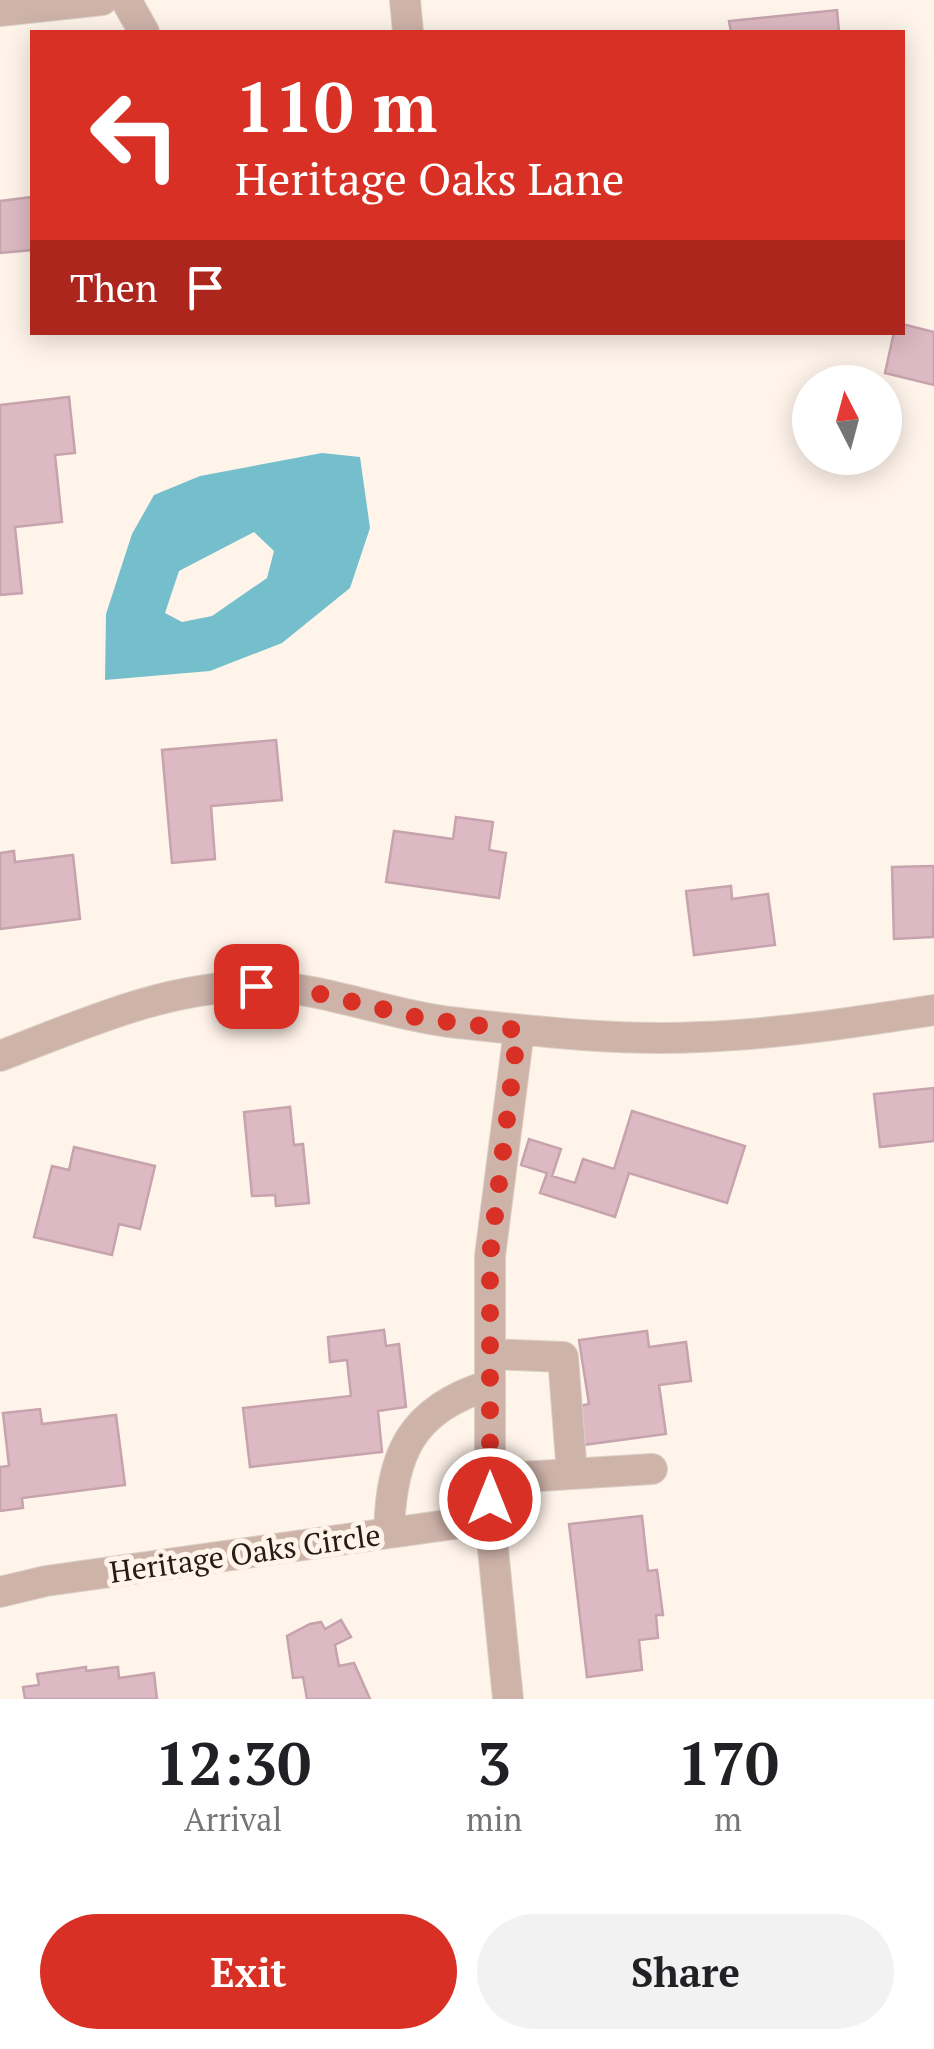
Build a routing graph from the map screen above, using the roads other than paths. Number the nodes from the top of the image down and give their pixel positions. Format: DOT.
graph roads {
  1 [pos="102,0"];
  2 [pos="126,0"];
  3 [pos="405,0"];
  4 [pos="34,4"];
  5 [pos="0,11"];
  6 [pos="143,30"];
  7 [pos="408,30"];
  8 [pos="934,1010"];
  9 [pos="518,1030"];
  10 [pos="0,1056"];
  11 [pos="490,1354"];
  12 [pos="490,1385"];
  13 [pos="652,1469"];
  14 [pos="572,1474"];
  15 [pos="490,1479"];
  16 [pos="490,1519"];
  17 [pos="388,1533"];
  18 [pos="0,1592"];
  19 [pos="508,1699"];
  1 -- 4 [label="street"];
  2 -- 6 [label="street"];
  3 -- 7 [label="street"];
  4 -- 5 [label="street"];
  8 -- 9 [label="street"];
  9 -- 10 [label="street"];
  9 -- 11 [label="street"];
  11 -- 12 [label="street"];
  11 -- 14 [label="street"];
  12 -- 15 [label="street"];
  12 -- 17 [label="street"];
  13 -- 14 [label="street"];
  14 -- 15 [label="street"];
  15 -- 16 [label="street"];
  16 -- 17 [label="street, Heritage Oaks Circle"];
  16 -- 19 [label="street"];
  17 -- 18 [label="street, Heritage Oaks Circle"];
}
